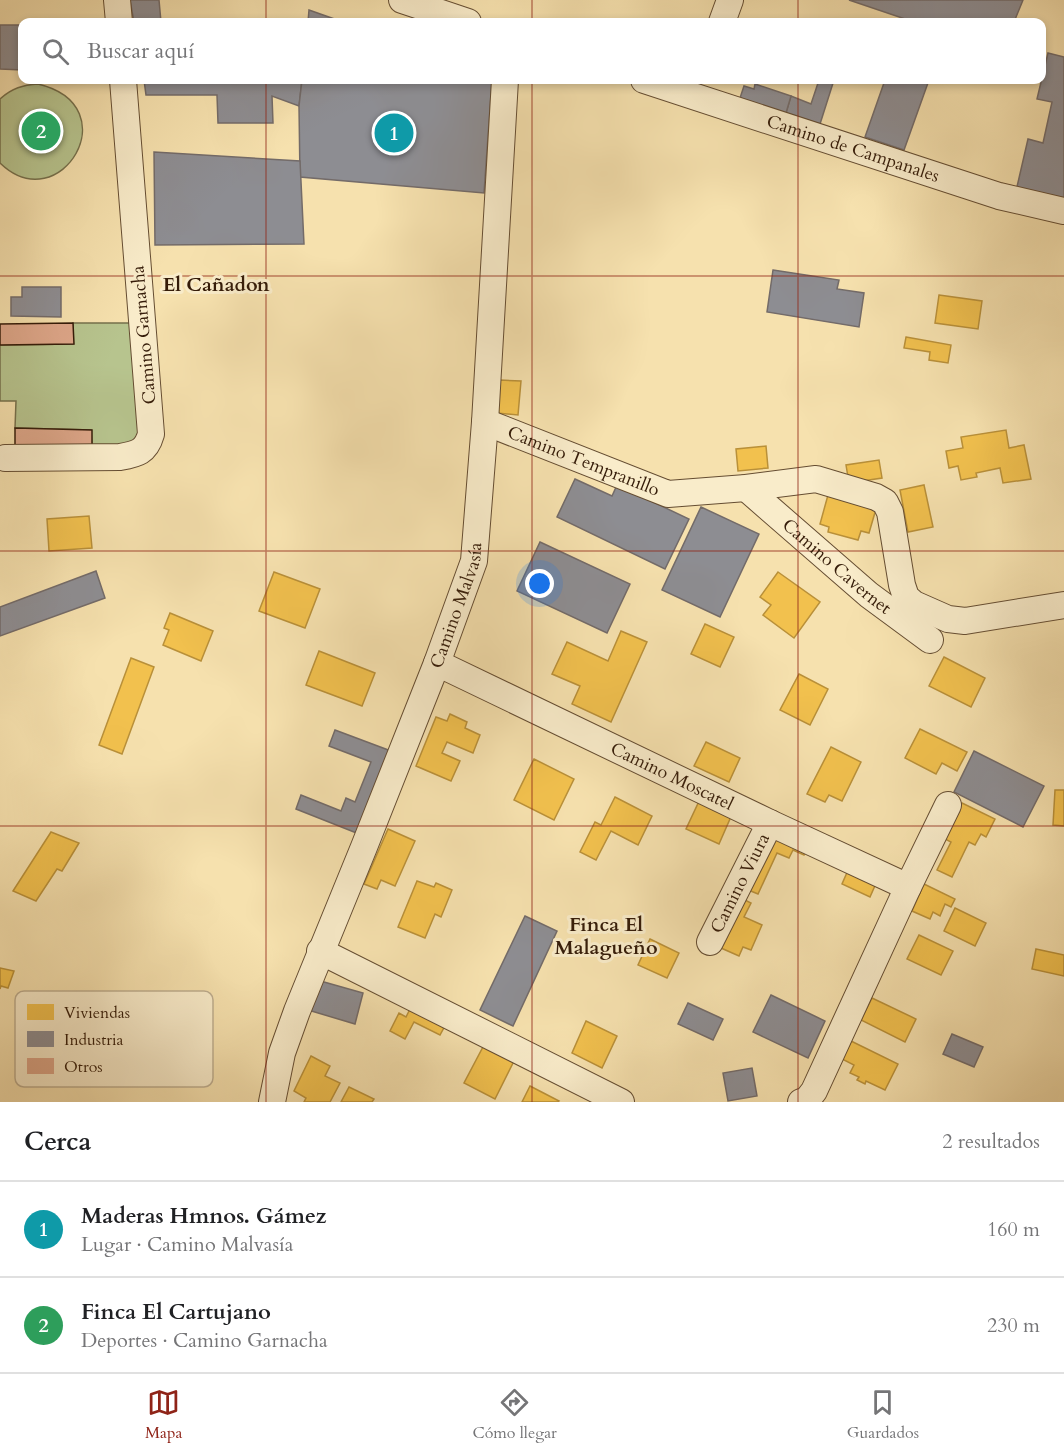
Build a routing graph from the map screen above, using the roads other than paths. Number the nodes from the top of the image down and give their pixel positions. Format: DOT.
graph roads {
  1 [pos="117,0"];
  2 [pos="402,0"];
  3 [pos="730,0"];
  4 [pos="119,18"];
  5 [pos="456,18"];
  6 [pos="723,18"];
  7 [pos="123,84"];
  8 [pos="505,84"];
  9 [pos="672,84"];
  10 [pos="700,88"];
  11 [pos="1064,211"];
  12 [pos="485,422"];
  13 [pos="5,458"];
  14 [pos="746,488"];
  15 [pos="1064,605"];
  16 [pos="930,640"];
  17 [pos="437,663"];
  18 [pos="948,805"];
  19 [pos="770,823"];
  20 [pos="908,887"];
  21 [pos="710,942"];
  22 [pos="320,951"];
  23 [pos="272,1102"];
  24 [pos="621,1102"];
  25 [pos="801,1102"];
  1 -- 4 [label="street"];
  2 -- 5 [label="street"];
  3 -- 6 [label="street"];
  7 -- 13 [label="street, Camino Garnacha"];
  8 -- 12 [label="street, Camino Malvasía"];
  9 -- 10 [label="street, Camino de Campanales"];
  10 -- 11 [label="street, Camino de Campanales"];
  12 -- 14 [label="street, Camino Tempranillo"];
  12 -- 17 [label="street, Camino Malvasía"];
  14 -- 15 [label="street, Camino Tempranillo"];
  14 -- 16 [label="street, Camino Cavernet"];
  17 -- 19 [label="street, Camino Moscatel"];
  17 -- 22 [label="street, Camino Malvasía"];
  18 -- 20 [label="street"];
  19 -- 20 [label="street, Camino Moscatel"];
  19 -- 21 [label="street, Camino Viura"];
  20 -- 25 [label="street"];
  22 -- 23 [label="street, Camino Malvasía"];
  22 -- 24 [label="street"];
}
